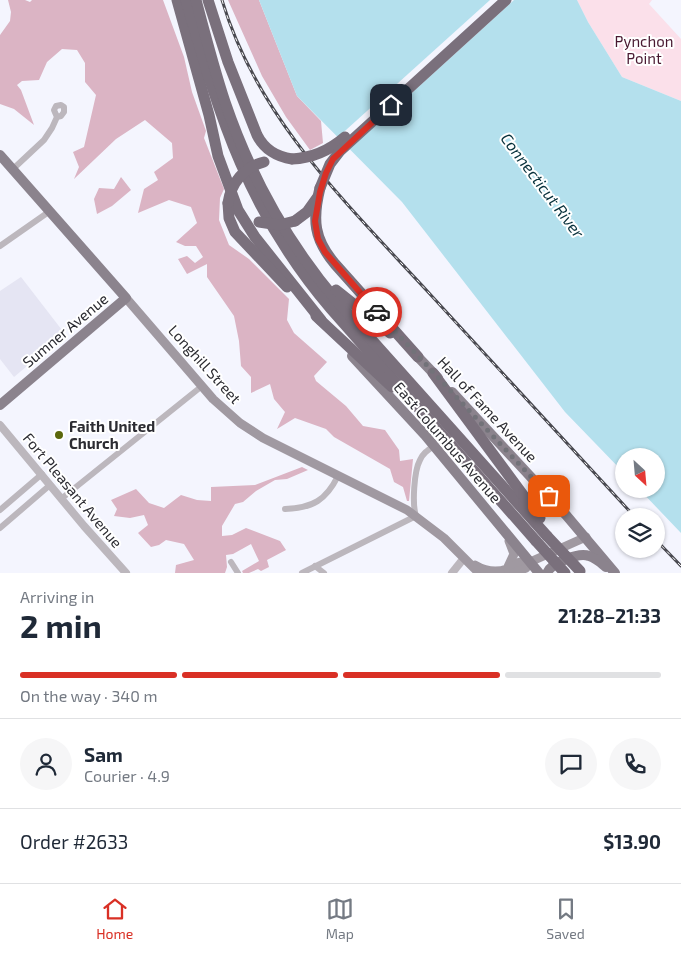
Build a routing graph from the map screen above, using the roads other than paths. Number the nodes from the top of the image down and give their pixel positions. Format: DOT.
graph roads {
  1 [pos="170,0"];
  2 [pos="176,0"];
  3 [pos="186,0"];
  4 [pos="196,0"];
  5 [pos="203,0"];
  6 [pos="208,0"];
  7 [pos="496,0"];
  8 [pos="506,0"];
  9 [pos="228,62"];
  10 [pos="194,64"];
  11 [pos="57,117"];
  12 [pos="0,155"];
  13 [pos="292,159"];
  14 [pos="13,169"];
  15 [pos="320,190"];
  16 [pos="231,200"];
  17 [pos="50,212"];
  18 [pos="289,238"];
  19 [pos="0,246"];
  20 [pos="126,298"];
  21 [pos="332,332"];
  22 [pos="418,357"];
  23 [pos="433,373"];
  24 [pos="202,386"];
  25 [pos="0,405"];
  26 [pos="0,425"];
  27 [pos="434,446"];
  28 [pos="462,457"];
  29 [pos="42,474"];
  30 [pos="338,476"];
  31 [pos="50,485"];
  32 [pos="61,499"];
  33 [pos="285,509"];
  34 [pos="0,510"];
  35 [pos="416,516"];
  36 [pos="0,528"];
  37 [pos="502,528"];
  38 [pos="549,535"];
  39 [pos="586,537"];
  40 [pos="464,558"];
  41 [pos="231,562"];
  42 [pos="530,562"];
  43 [pos="315,566"];
  44 [pos="509,572"];
  45 [pos="581,572"];
  46 [pos="126,573"];
  47 [pos="238,573"];
  48 [pos="302,573"];
  49 [pos="324,573"];
  50 [pos="452,573"];
  51 [pos="479,573"];
  52 [pos="539,573"];
  53 [pos="547,573"];
  54 [pos="565,573"];
  55 [pos="615,573"];
  1 -- 10 [label="highway"];
  2 -- 10 [label="highway"];
  3 -- 28 [label="highway"];
  4 -- 18 [label="highway"];
  5 -- 9 [label="highway"];
  6 -- 9 [label="highway"];
  7 -- 13 [label="highway, bridge"];
  8 -- 15 [label="highway, bridge"];
  9 -- 13 [label="highway"];
  10 -- 16 [label="highway"];
  11 -- 14 [label="street"];
  12 -- 14 [label="main road, Longhill Street"];
  13 -- 16 [label="highway, bridge"];
  14 -- 17 [label="main road, Longhill Street"];
  15 -- 16 [label="highway, bridge"];
  15 -- 22 [label="highway"];
  16 -- 21 [label="highway"];
  17 -- 19 [label="street"];
  17 -- 20 [label="main road, Longhill Street"];
  18 -- 22 [label="highway"];
  18 -- 38 [label="highway"];
  20 -- 24 [label="main road, Longhill Street"];
  20 -- 25 [label="main road, Sumner Avenue"];
  21 -- 27 [label="main road, East Columbus Avenue"];
  21 -- 28 [label="highway"];
  22 -- 23 [label="main road, Hall of Fame Avenue"];
  23 -- 38 [label="highway"];
  23 -- 39 [label="main road, Hall of Fame Avenue"];
  24 -- 30 [label="main road, Longhill Street"];
  24 -- 32 [label="street"];
  26 -- 29 [label="street, Fort Pleasant Avenue"];
  27 -- 35 [label="street"];
  27 -- 37 [label="main road, East Columbus Avenue"];
  28 -- 54 [label="highway, bridge"];
  29 -- 31 [label="street, Fort Pleasant Avenue"];
  29 -- 34 [label="street"];
  30 -- 33 [label="street"];
  30 -- 35 [label="main road, Longhill Street"];
  31 -- 32 [label="street, Fort Pleasant Avenue"];
  31 -- 36 [label="street"];
  32 -- 46 [label="street, Fort Pleasant Avenue"];
  35 -- 40 [label="main road, Longhill Street"];
  35 -- 43 [label="street"];
  37 -- 42 [label="main road, East Columbus Avenue"];
  37 -- 44 [label="main road"];
  38 -- 45 [label="highway, bridge"];
  39 -- 42 [label="main road"];
  39 -- 55 [label="main road, Hall of Fame Avenue"];
  40 -- 44 [label="main road"];
  40 -- 50 [label="street"];
  40 -- 51 [label="main road, Longhill Street"];
  41 -- 47 [label="street"];
  42 -- 44 [label="main road"];
  42 -- 52 [label="main road, East Columbus Avenue"];
  43 -- 48 [label="street"];
  43 -- 49 [label="street"];
  53 -- 55 [label="main road"];
}
